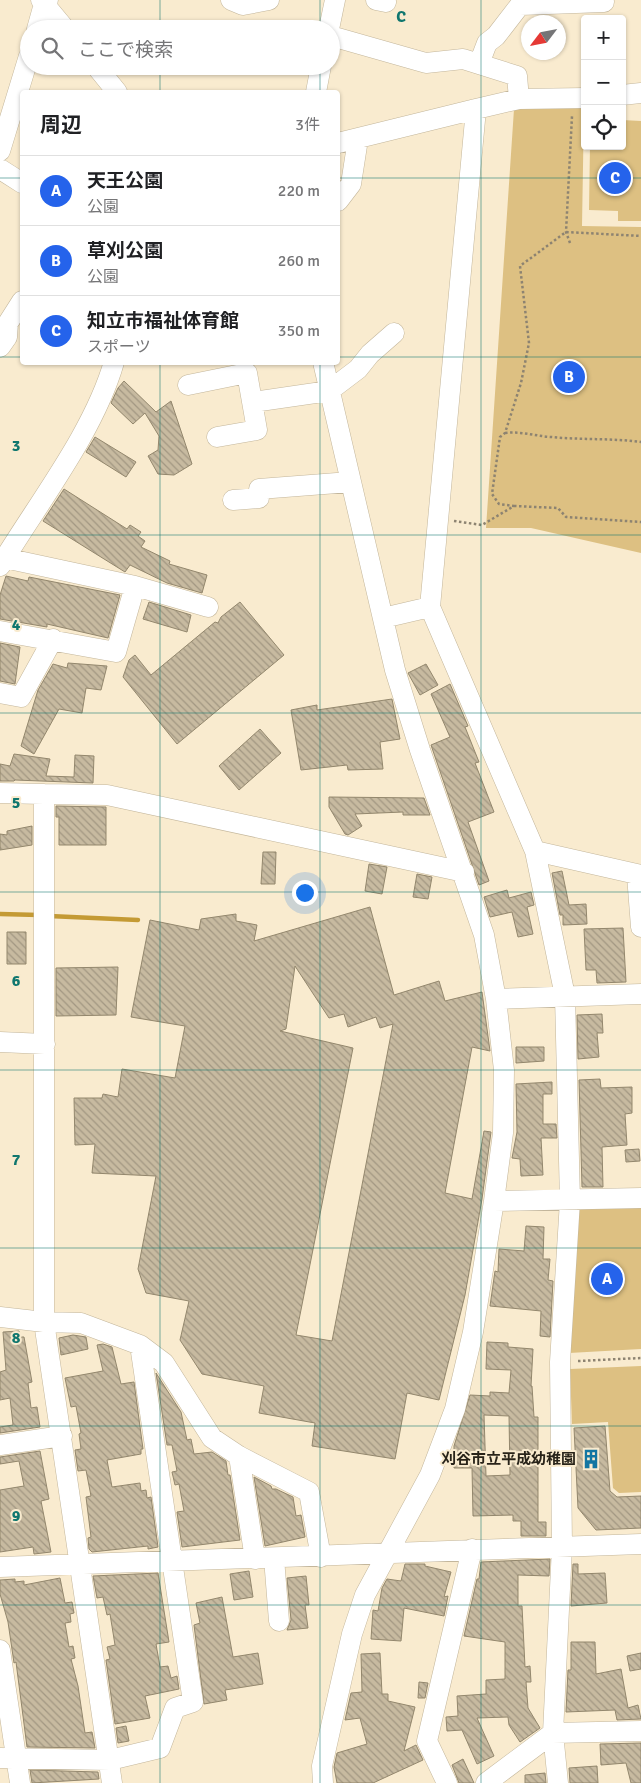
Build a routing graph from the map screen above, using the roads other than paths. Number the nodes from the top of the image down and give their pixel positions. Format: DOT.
graph roads {
  1 [pos="231,0"];
  2 [pos="333,0"];
  3 [pos="44,1"];
  4 [pos="259,2"];
  5 [pos="604,2"];
  6 [pos="39,20"];
  7 [pos="58,20"];
  8 [pos="330,20"];
  9 [pos="340,39"];
  10 [pos="479,64"];
  11 [pos="23,75"];
  12 [pos="103,75"];
  13 [pos="319,75"];
  14 [pos="115,90"];
  15 [pos="316,90"];
  16 [pos="641,93"];
  17 [pos="626,95"];
  18 [pos="519,99"];
  19 [pos="579,99"];
  20 [pos="476,109"];
  21 [pos="358,139"];
  22 [pos="340,143"];
  23 [pos="0,151"];
  24 [pos="0,169"];
  25 [pos="20,182"];
  26 [pos="340,198"];
  27 [pos="20,304"];
  28 [pos="394,333"];
  29 [pos="0,347"];
  30 [pos="113,365"];
  31 [pos="324,365"];
  32 [pos="188,385"];
  33 [pos="329,391"];
  34 [pos="253,402"];
  35 [pos="217,437"];
  36 [pos="350,482"];
  37 [pos="233,500"];
  38 [pos="2,560"];
  39 [pos="135,586"];
  40 [pos="208,607"];
  41 [pos="430,607"];
  42 [pos="383,618"];
  43 [pos="0,631"];
  44 [pos="53,639"];
  45 [pos="0,693"];
  46 [pos="0,793"];
  47 [pos="44,794"];
  48 [pos="535,851"];
  49 [pos="464,872"];
  50 [pos="639,875"];
  51 [pos="641,927"];
  52 [pos="641,994"];
  53 [pos="565,996"];
  54 [pos="496,999"];
  55 [pos="0,1042"];
  56 [pos="45,1044"];
  57 [pos="641,1198"];
  58 [pos="494,1201"];
  59 [pos="570,1201"];
  60 [pos="0,1317"];
  61 [pos="44,1322"];
  62 [pos="140,1345"];
  63 [pos="62,1436"];
  64 [pos="0,1445"];
  65 [pos="239,1456"];
  66 [pos="641,1544"];
  67 [pos="562,1547"];
  68 [pos="472,1550"];
  69 [pos="390,1552"];
  70 [pos="321,1557"];
  71 [pos="264,1559"];
  72 [pos="174,1562"];
  73 [pos="80,1566"];
  74 [pos="0,1567"];
  75 [pos="279,1621"];
  76 [pos="0,1650"];
  77 [pos="641,1731"];
  78 [pos="553,1733"];
  79 [pos="8,1758"];
  80 [pos="110,1760"];
  81 [pos="20,1783"];
  82 [pos="112,1783"];
  83 [pos="323,1783"];
  84 [pos="447,1783"];
  85 [pos="486,1783"];
  86 [pos="558,1783"];
  1 -- 4 [label="street"];
  2 -- 8 [label="street"];
  3 -- 6 [label="street"];
  3 -- 7 [label="street"];
  5 -- 10 [label="street"];
  9 -- 10 [label="street"];
  10 -- 18 [label="street"];
  11 -- 23 [label="street"];
  12 -- 14 [label="street"];
  13 -- 15 [label="street"];
  16 -- 17 [label="street"];
  18 -- 19 [label="street"];
  18 -- 20 [label="street"];
  20 -- 21 [label="street"];
  20 -- 41 [label="street"];
  21 -- 22 [label="street"];
  21 -- 26 [label="street"];
  24 -- 25 [label="street"];
  27 -- 29 [label="street"];
  28 -- 33 [label="street"];
  30 -- 38 [label="street"];
  31 -- 33 [label="street"];
  32 -- 34 [label="street"];
  33 -- 34 [label="street"];
  33 -- 36 [label="street"];
  34 -- 35 [label="street"];
  36 -- 37 [label="street"];
  36 -- 42 [label="street"];
  38 -- 39 [label="street"];
  39 -- 40 [label="street"];
  39 -- 44 [label="street"];
  41 -- 42 [label="street"];
  41 -- 48 [label="street"];
  42 -- 49 [label="street"];
  43 -- 44 [label="street"];
  44 -- 45 [label="street"];
  46 -- 47 [label="street"];
  47 -- 49 [label="street"];
  47 -- 56 [label="street"];
  48 -- 50 [label="street"];
  48 -- 53 [label="street"];
  49 -- 54 [label="street"];
  50 -- 51 [label="street"];
  52 -- 53 [label="street"];
  53 -- 54 [label="street"];
  53 -- 59 [label="street"];
  54 -- 58 [label="street"];
  55 -- 56 [label="street"];
  56 -- 61 [label="street"];
  57 -- 59 [label="street"];
  58 -- 59 [label="street"];
  58 -- 69 [label="street"];
  59 -- 67 [label="street"];
  60 -- 61 [label="street"];
  61 -- 62 [label="street"];
  61 -- 63 [label="street"];
  62 -- 65 [label="street"];
  62 -- 72 [label="street"];
  63 -- 64 [label="street"];
  63 -- 73 [label="street"];
  65 -- 70 [label="street"];
  65 -- 71 [label="street"];
  66 -- 67 [label="street"];
  67 -- 68 [label="street"];
  67 -- 78 [label="street"];
  68 -- 69 [label="street"];
  68 -- 84 [label="street"];
  69 -- 70 [label="street"];
  69 -- 83 [label="street"];
  70 -- 71 [label="street"];
  71 -- 72 [label="street"];
  71 -- 75 [label="street"];
  72 -- 73 [label="street"];
  72 -- 80 [label="street"];
  73 -- 74 [label="street"];
  73 -- 80 [label="street"];
  76 -- 79 [label="street"];
  77 -- 78 [label="street"];
  78 -- 85 [label="street"];
  78 -- 86 [label="street"];
  79 -- 80 [label="street"];
  79 -- 81 [label="street"];
  80 -- 82 [label="street"];
}
